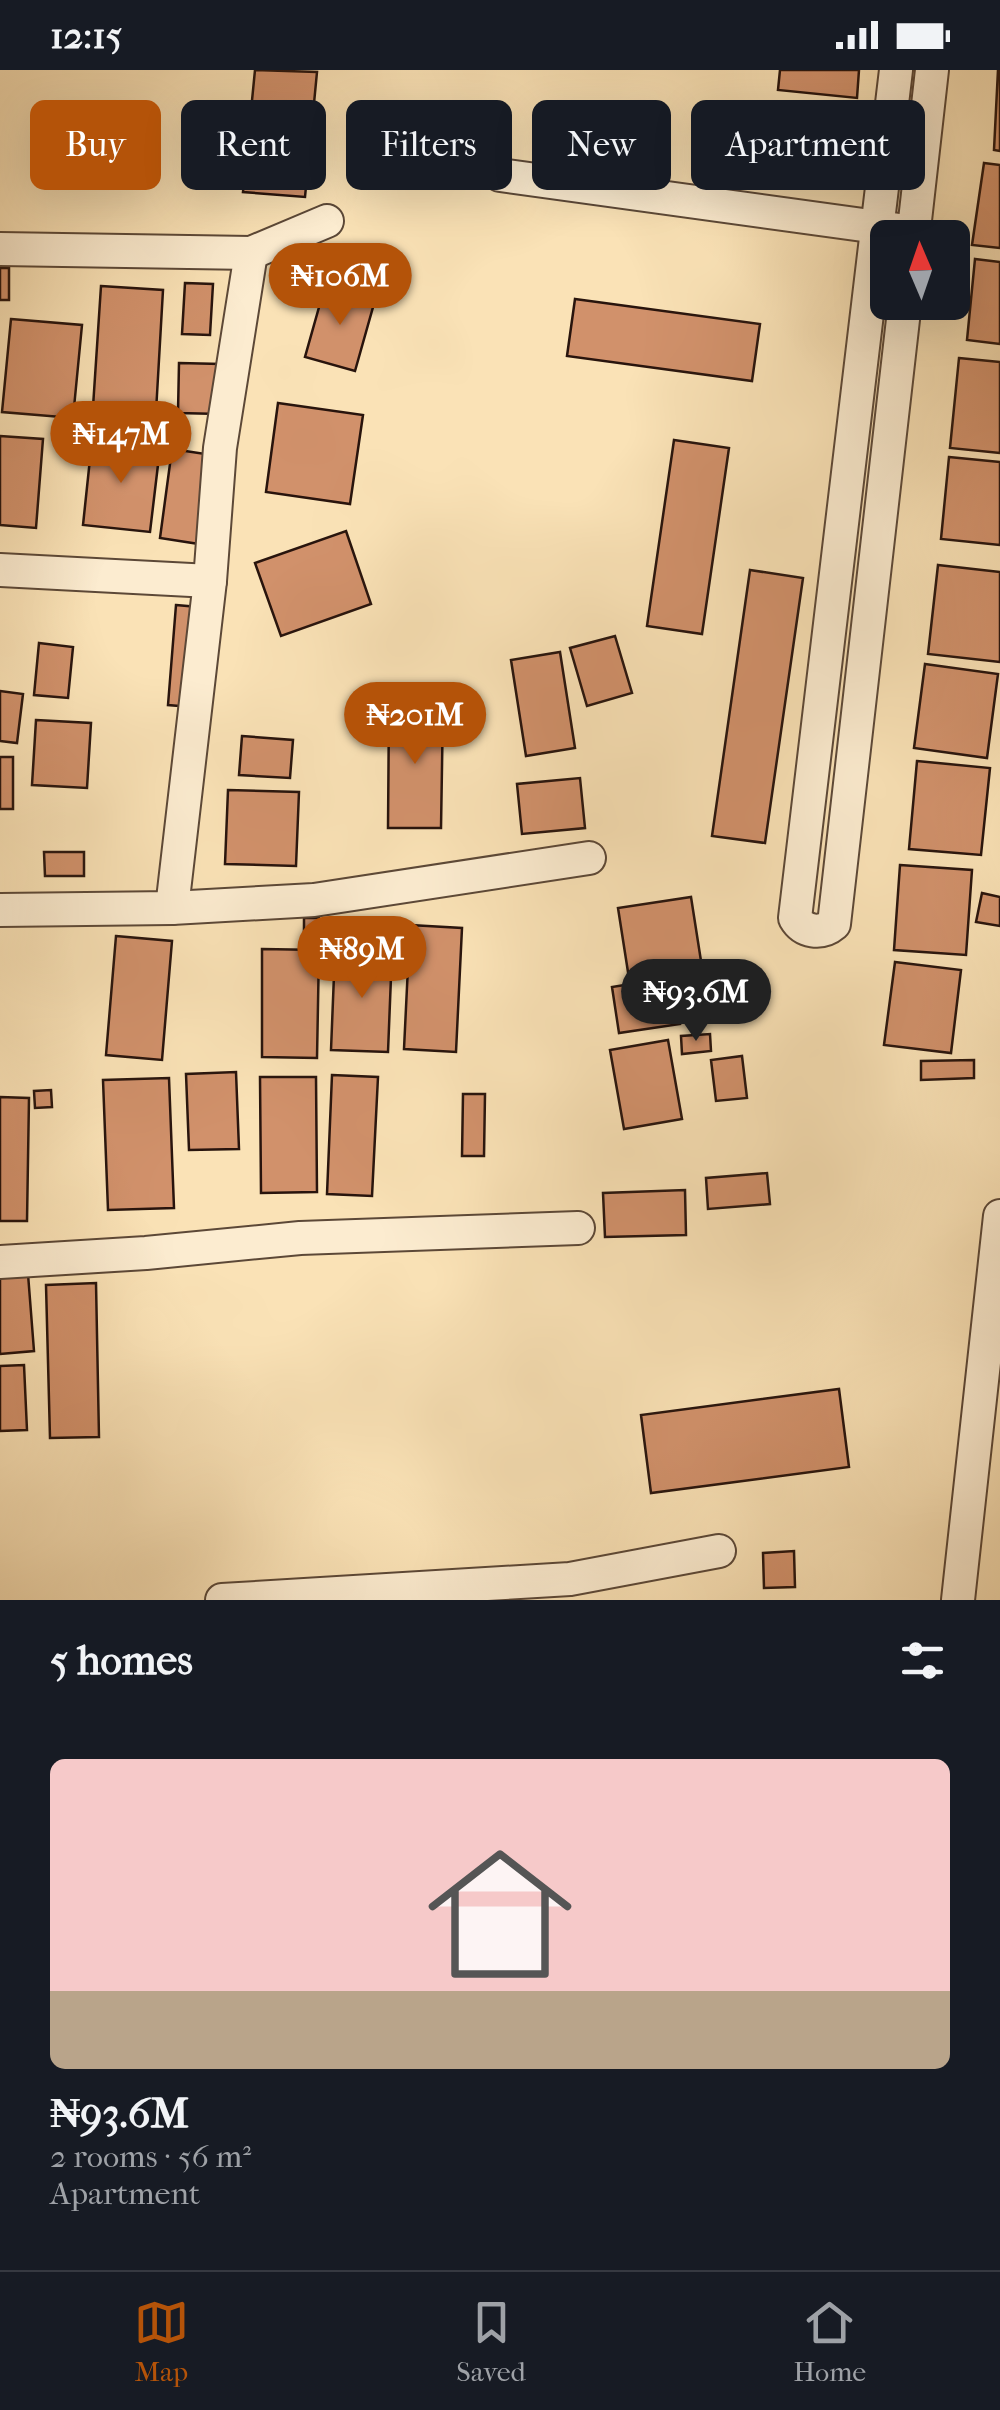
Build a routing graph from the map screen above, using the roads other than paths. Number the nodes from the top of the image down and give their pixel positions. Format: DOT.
graph roads {
  1 [pos="896,70"];
  2 [pos="932,70"];
  3 [pos="512,178"];
  4 [pos="878,220"];
  5 [pos="915,220"];
  6 [pos="327,221"];
  7 [pos="870,225"];
  8 [pos="0,249"];
  9 [pos="251,253"];
  10 [pos="870,285"];
  11 [pos="904,320"];
  12 [pos="0,570"];
  13 [pos="210,581"];
  14 [pos="589,858"];
  15 [pos="172,908"];
  16 [pos="0,910"];
  17 [pos="1000,1216"];
  18 [pos="578,1228"];
  19 [pos="0,1262"];
  20 [pos="719,1551"];
  21 [pos="572,1589"];
  22 [pos="222,1600"];
  23 [pos="958,1600"];
  1 -- 4 [label="street"];
  2 -- 5 [label="street"];
  3 -- 7 [label="street"];
  6 -- 9 [label="street"];
  8 -- 9 [label="street"];
  9 -- 13 [label="street"];
  10 -- 11 [label="street"];
  12 -- 13 [label="street"];
  13 -- 15 [label="street"];
  14 -- 15 [label="street"];
  15 -- 16 [label="street"];
  17 -- 23 [label="street"];
  18 -- 19 [label="street"];
  20 -- 21 [label="street"];
  21 -- 22 [label="street"];
}
